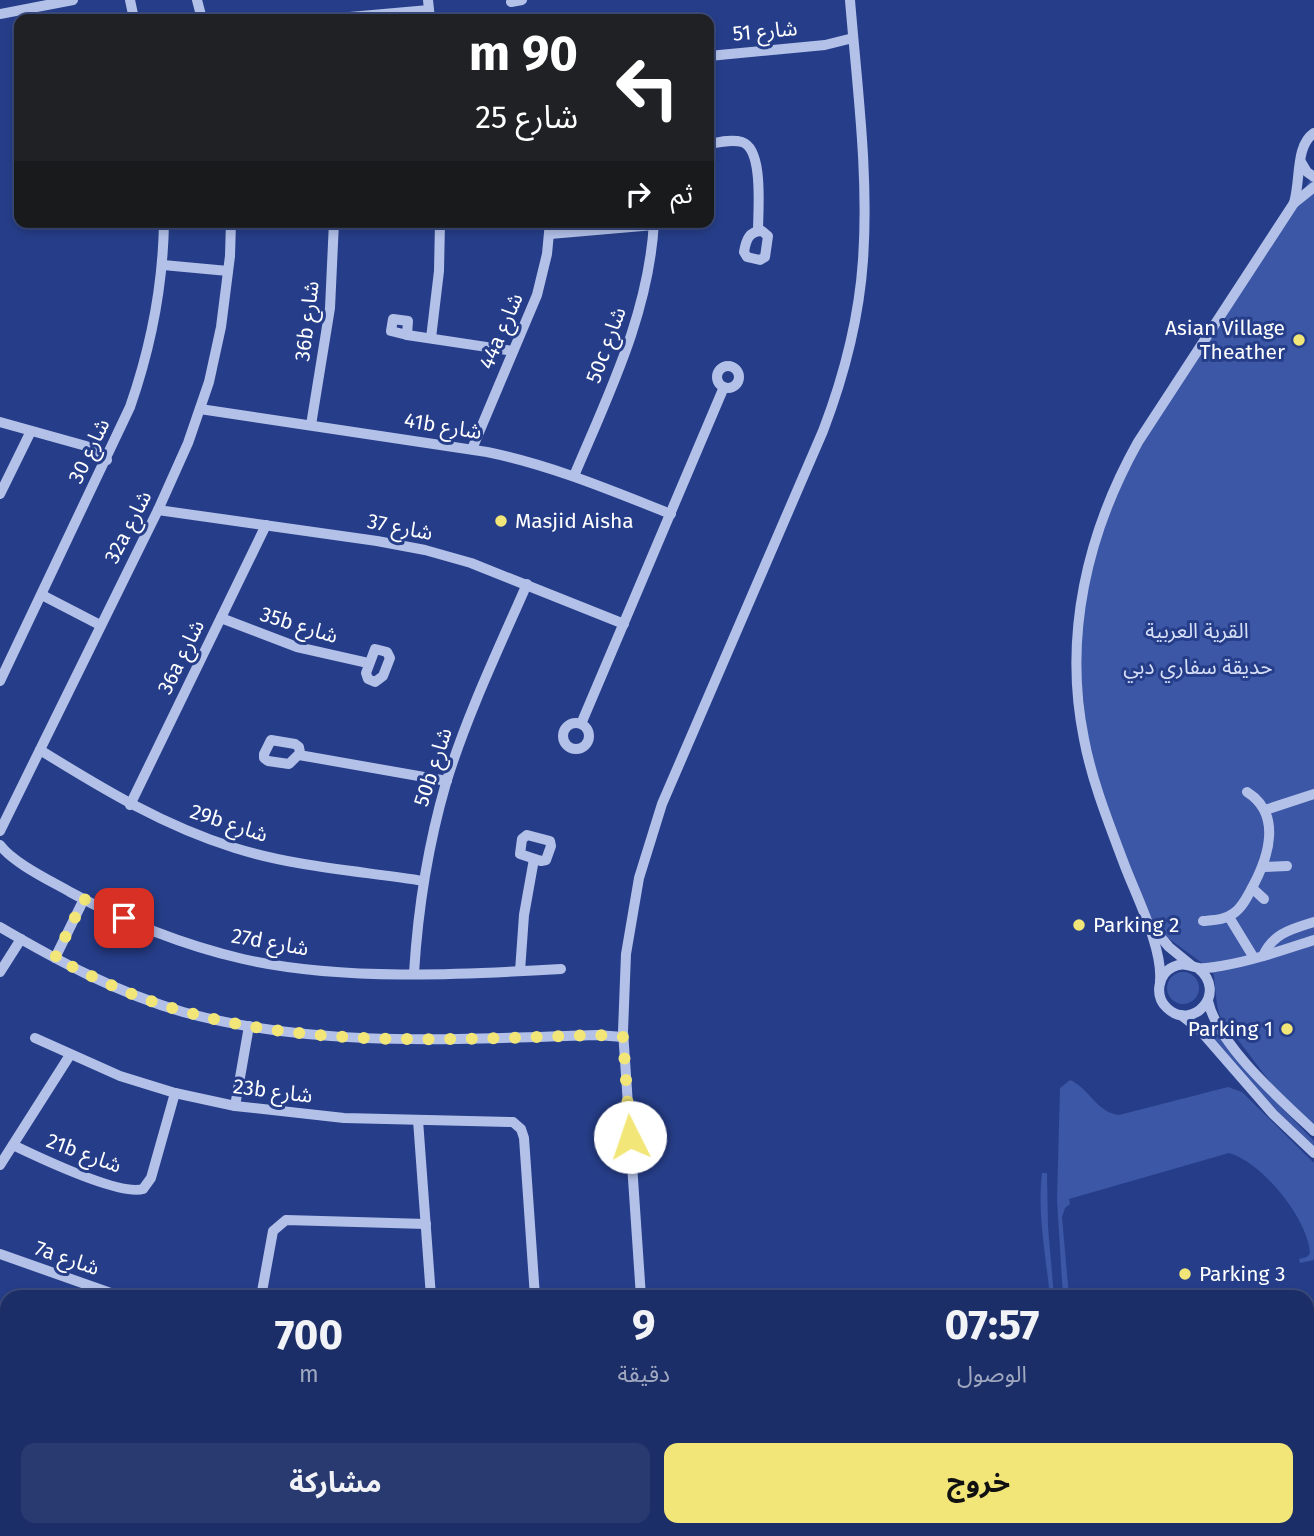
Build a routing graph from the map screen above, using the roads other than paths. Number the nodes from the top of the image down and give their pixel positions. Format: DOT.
graph roads {
  1 [pos="73,0"];
  2 [pos="850,0"];
  3 [pos="429,10"];
  4 [pos="0,14"];
  5 [pos="384,14"];
  6 [pos="853,41"];
  7 [pos="714,55"];
  8 [pos="1314,132"];
  9 [pos="714,144"];
  10 [pos="1300,159"];
  11 [pos="1314,177"];
  12 [pos="1314,187"];
  13 [pos="1294,203"];
  14 [pos="164,228"];
  15 [pos="231,228"];
  16 [pos="334,228"];
  17 [pos="440,228"];
  18 [pos="550,228"];
  19 [pos="654,228"];
  20 [pos="758,231"];
  21 [pos="163,265"];
  22 [pos="229,271"];
  23 [pos="407,335"];
  24 [pos="431,338"];
  25 [pos="513,351"];
  26 [pos="724,387"];
  27 [pos="200,409"];
  28 [pos="0,422"];
  29 [pos="311,425"];
  30 [pos="31,431"];
  31 [pos="472,450"];
  32 [pos="109,456"];
  33 [pos="574,476"];
  34 [pos="0,494"];
  35 [pos="159,510"];
  36 [pos="671,514"];
  37 [pos="266,525"];
  38 [pos="527,584"];
  39 [pos="42,595"];
  40 [pos="221,618"];
  41 [pos="624,624"];
  42 [pos="100,625"];
  43 [pos="368,663"];
  44 [pos="0,681"];
  45 [pos="581,724"];
  46 [pos="40,750"];
  47 [pos="299,755"];
  48 [pos="447,781"];
  49 [pos="1247,792"];
  50 [pos="1314,794"];
  51 [pos="130,805"];
  52 [pos="1265,810"];
  53 [pos="0,831"];
  54 [pos="0,845"];
  55 [pos="534,859"];
  56 [pos="1287,866"];
  57 [pos="1263,867"];
  58 [pos="424,881"];
  59 [pos="1252,888"];
  60 [pos="84,899"];
  61 [pos="1264,899"];
  62 [pos="1229,917"];
  63 [pos="1146,921"];
  64 [pos="1202,921"];
  65 [pos="1314,922"];
  66 [pos="0,927"];
  67 [pos="21,939"];
  68 [pos="1314,940"];
  69 [pos="1259,957"];
  70 [pos="55,958"];
  71 [pos="1195,966"];
  72 [pos="561,969"];
  73 [pos="520,971"];
  74 [pos="0,972"];
  75 [pos="414,973"];
  76 [pos="1160,981"];
  77 [pos="1208,1001"];
  78 [pos="1181,1015"];
  79 [pos="249,1026"];
  80 [pos="623,1034"];
  81 [pos="35,1038"];
  82 [pos="70,1055"];
  83 [pos="175,1093"];
  84 [pos="235,1106"];
  85 [pos="418,1120"];
  86 [pos="1314,1131"];
  87 [pos="13,1146"];
  88 [pos="1314,1153"];
  89 [pos="0,1165"];
  90 [pos="426,1224"];
  91 [pos="0,1254"];
  92 [pos="102,1290"];
  93 [pos="262,1290"];
  94 [pos="431,1290"];
  95 [pos="535,1290"];
  96 [pos="641,1290"];
  1 -- 4 [label="street"];
  2 -- 6 [label="street"];
  3 -- 5 [label="street"];
  6 -- 7 [label="street, شارع 51"];
  6 -- 80 [label="street"];
  8 -- 10 [label="street"];
  9 -- 20 [label="street"];
  10 -- 11 [label="street"];
  10 -- 13 [label="street"];
  12 -- 13 [label="street"];
  13 -- 63 [label="street"];
  14 -- 21 [label="street, شارع 30"];
  15 -- 22 [label="street, 32a شارع"];
  16 -- 29 [label="street, 36b شارع"];
  17 -- 24 [label="street"];
  18 -- 25 [label="street, 44a شارع"];
  19 -- 33 [label="street, 50c شارع"];
  21 -- 22 [label="street"];
  21 -- 32 [label="street, شارع 30"];
  22 -- 27 [label="street, 32a شارع"];
  23 -- 24 [label="street"];
  24 -- 25 [label="street"];
  25 -- 31 [label="street, 44a شارع"];
  26 -- 36 [label="street"];
  27 -- 29 [label="street, 41b شارع"];
  27 -- 35 [label="street, 32a شارع"];
  28 -- 30 [label="street"];
  29 -- 31 [label="street, 41b شارع"];
  30 -- 32 [label="street"];
  30 -- 34 [label="street"];
  31 -- 33 [label="street, 41b شارع"];
  32 -- 39 [label="street, شارع 30"];
  33 -- 36 [label="street, 41b شارع"];
  35 -- 37 [label="street, شارع 37"];
  35 -- 42 [label="street, 32a شارع"];
  36 -- 41 [label="street"];
  37 -- 38 [label="street, شارع 37"];
  37 -- 40 [label="street, 36a شارع"];
  38 -- 41 [label="street, شارع 37"];
  38 -- 48 [label="street, 50b شارع"];
  39 -- 42 [label="street"];
  39 -- 44 [label="street, شارع 30"];
  40 -- 43 [label="street, 35b شارع"];
  40 -- 51 [label="street, 36a شارع"];
  41 -- 45 [label="street"];
  42 -- 46 [label="street, 32a شارع"];
  46 -- 51 [label="street, 29b شارع"];
  46 -- 53 [label="street, 32a شارع"];
  47 -- 48 [label="street"];
  48 -- 58 [label="street, 50b شارع"];
  49 -- 52 [label="street"];
  50 -- 52 [label="street"];
  51 -- 58 [label="street, 29b شارع"];
  52 -- 57 [label="street"];
  54 -- 60 [label="street, 27d شارع"];
  55 -- 73 [label="street"];
  56 -- 57 [label="street"];
  57 -- 59 [label="street"];
  58 -- 75 [label="street, 50b شارع"];
  59 -- 61 [label="street"];
  59 -- 62 [label="street"];
  60 -- 70 [label="street"];
  60 -- 75 [label="street, 27d شارع"];
  62 -- 64 [label="street"];
  62 -- 69 [label="street"];
  63 -- 71 [label="street"];
  63 -- 76 [label="street"];
  65 -- 69 [label="street"];
  66 -- 67 [label="street"];
  67 -- 70 [label="street"];
  67 -- 74 [label="street"];
  68 -- 69 [label="street"];
  69 -- 71 [label="street"];
  70 -- 79 [label="street"];
  71 -- 76 [label="street"];
  71 -- 77 [label="street"];
  72 -- 73 [label="street, 27d شارع"];
  73 -- 75 [label="street, 27d شارع"];
  76 -- 78 [label="street"];
  77 -- 78 [label="street"];
  77 -- 86 [label="street"];
  78 -- 88 [label="street"];
  79 -- 80 [label="street"];
  79 -- 84 [label="street"];
  80 -- 96 [label="street"];
  81 -- 82 [label="street, 23b شارع"];
  82 -- 83 [label="street, 23b شارع"];
  82 -- 87 [label="street"];
  83 -- 84 [label="street, 23b شارع"];
  83 -- 87 [label="street, 21b شارع"];
  84 -- 85 [label="street, 23b شارع"];
  85 -- 90 [label="street"];
  85 -- 95 [label="street, 23b شارع"];
  87 -- 89 [label="street"];
  90 -- 93 [label="street"];
  90 -- 94 [label="street"];
  91 -- 92 [label="street, 7a شارع"];
}
